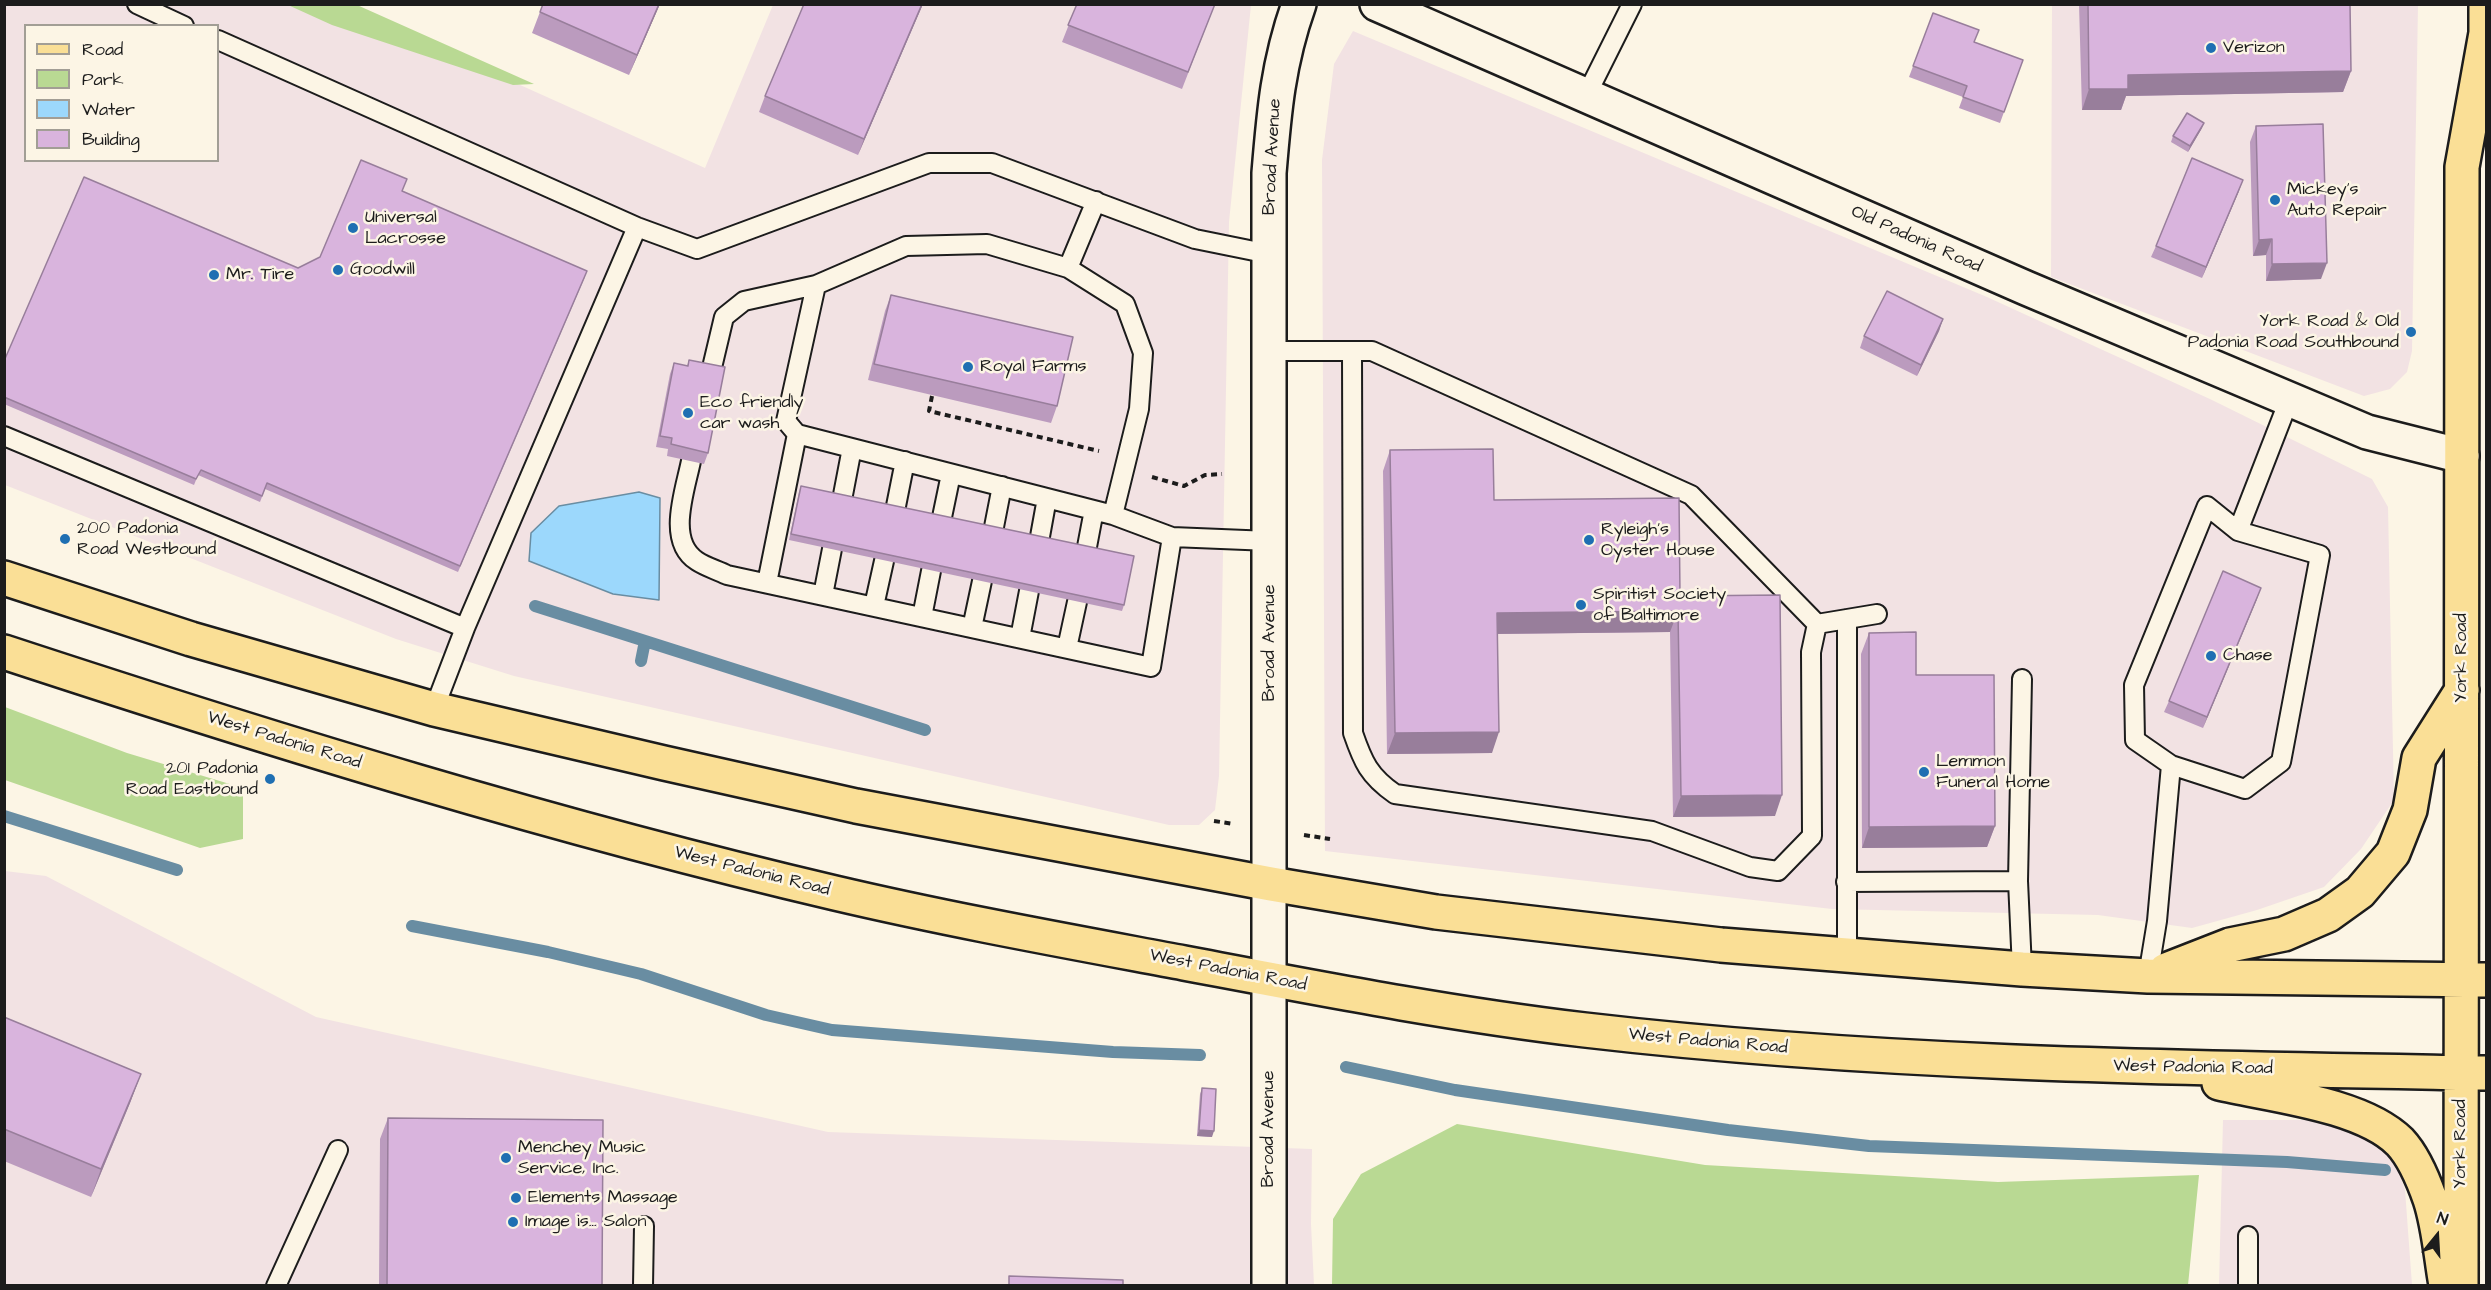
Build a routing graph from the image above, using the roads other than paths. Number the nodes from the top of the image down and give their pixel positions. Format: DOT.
graph roads {
  1 [pos="137,4"];
  2 [pos="1299,4"];
  3 [pos="1377,4"];
  4 [pos="1632,4"];
  5 [pos="180,24"];
  6 [pos="2486,25"];
  7 [pos="219,40"];
  8 [pos="1586,96"];
  9 [pos="1096,201"];
  10 [pos="637,227"];
  11 [pos="1269,254"];
  12 [pos="1068,268"];
  13 [pos="816,285"];
  14 [pos="1269,351"];
  15 [pos="1352,351"];
  16 [pos="710,376"];
  17 [pos="2289,399"];
  18 [pos="797,434"];
  19 [pos="4,436"];
  20 [pos="852,448"];
  21 [pos="2462,456"];
  22 [pos="691,461"];
  23 [pos="905,461"];
  24 [pos="951,474"];
  25 [pos="1002,486"];
  26 [pos="1047,498"];
  27 [pos="842,500"];
  28 [pos="1094,510"];
  29 [pos="895,511"];
  30 [pos="1113,515"];
  31 [pos="941,522"];
  32 [pos="2238,531"];
  33 [pos="993,532"];
  34 [pos="1172,537"];
  35 [pos="1039,542"];
  36 [pos="1270,542"];
  37 [pos="832,549"];
  38 [pos="1086,552"];
  39 [pos="884,561"];
  40 [pos="932,571"];
  41 [pos="4,578"];
  42 [pos="982,581"];
  43 [pos="767,583"];
  44 [pos="1029,591"];
  45 [pos="823,595"];
  46 [pos="1077,602"];
  47 [pos="874,606"];
  48 [pos="1877,614"];
  49 [pos="922,617"];
  50 [pos="1847,619"];
  51 [pos="1817,624"];
  52 [pos="465,628"];
  53 [pos="972,628"];
  54 [pos="1020,638"];
  55 [pos="1067,648"];
  56 [pos="4,652"];
  57 [pos="2022,679"];
  58 [pos="2462,690"];
  59 [pos="434,709"];
  60 [pos="2171,765"];
  61 [pos="2018,881"];
  62 [pos="1846,882"];
  63 [pos="1271,884"];
  64 [pos="1847,957"];
  65 [pos="2022,969"];
  66 [pos="2148,976"];
  67 [pos="1269,979"];
  68 [pos="2474,980"];
  69 [pos="2156,1068"];
  70 [pos="2474,1073"];
  71 [pos="338,1150"];
  72 [pos="644,1226"];
  73 [pos="2248,1236"];
  74 [pos="276,1286"];
  75 [pos="643,1286"];
  76 [pos="1269,1286"];
  77 [pos="2248,1286"];
  78 [pos="2446,1286"];
  79 [pos="2461,1286"];
  1 -- 5 [label="lane"];
  2 -- 11 [label="street, Broad Avenue"];
  3 -- 8 [label="street, Old Padonia Road"];
  4 -- 8 [label="lane"];
  6 -- 21 [label="main road, York Road"];
  7 -- 10 [label="lane"];
  8 -- 17 [label="street, Old Padonia Road"];
  9 -- 10 [label="lane"];
  9 -- 11 [label="lane"];
  9 -- 12 [label="lane"];
  10 -- 52 [label="lane"];
  11 -- 14 [label="street, Broad Avenue"];
  12 -- 13 [label="lane"];
  12 -- 30 [label="lane"];
  13 -- 16 [label="lane"];
  13 -- 18 [label="lane"];
  14 -- 15 [label="lane"];
  14 -- 36 [label="street, Broad Avenue"];
  15 -- 51 [label="lane"];
  15 -- 51 [label="lane"];
  17 -- 21 [label="street, Old Padonia Road"];
  17 -- 32 [label="lane"];
  18 -- 20 [label="lane"];
  18 -- 43 [label="lane"];
  19 -- 52 [label="lane"];
  20 -- 23 [label="lane"];
  20 -- 27 [label="lane"];
  21 -- 58 [label="main road, York Road"];
  22 -- 43 [label="lane"];
  23 -- 24 [label="lane"];
  23 -- 29 [label="lane"];
  24 -- 25 [label="lane"];
  24 -- 31 [label="lane"];
  25 -- 26 [label="lane"];
  25 -- 33 [label="lane"];
  26 -- 28 [label="lane"];
  26 -- 35 [label="lane"];
  28 -- 30 [label="lane"];
  28 -- 38 [label="lane"];
  30 -- 34 [label="lane"];
  32 -- 60 [label="lane"];
  32 -- 60 [label="lane"];
  34 -- 36 [label="lane"];
  34 -- 55 [label="lane"];
  36 -- 63 [label="street, Broad Avenue"];
  37 -- 45 [label="lane"];
  39 -- 47 [label="lane"];
  40 -- 49 [label="lane"];
  41 -- 59 [label="main road"];
  42 -- 53 [label="lane"];
  43 -- 45 [label="lane"];
  44 -- 54 [label="lane"];
  45 -- 47 [label="lane"];
  46 -- 55 [label="lane"];
  47 -- 49 [label="lane"];
  48 -- 50 [label="lane"];
  49 -- 53 [label="lane"];
  50 -- 51 [label="lane"];
  50 -- 62 [label="lane"];
  52 -- 59 [label="lane"];
  53 -- 54 [label="lane"];
  54 -- 55 [label="lane"];
  56 -- 67 [label="main road, West Padonia Road"];
  57 -- 61 [label="lane"];
  58 -- 66 [label="main road"];
  58 -- 68 [label="main road, York Road"];
  59 -- 63 [label="main road"];
  60 -- 66 [label="lane"];
  61 -- 62 [label="lane"];
  61 -- 65 [label="lane"];
  62 -- 64 [label="lane"];
  63 -- 64 [label="main road"];
  63 -- 67 [label="street, Broad Avenue"];
  64 -- 65 [label="main road"];
  65 -- 66 [label="main road"];
  66 -- 68 [label="main road"];
  67 -- 69 [label="main road, West Padonia Road"];
  67 -- 76 [label="street, Broad Avenue"];
  68 -- 70 [label="main road, York Road"];
  69 -- 70 [label="main road, West Padonia Road"];
  69 -- 78 [label="main road"];
  70 -- 79 [label="main road, York Road"];
  71 -- 74 [label="lane"];
  72 -- 75 [label="lane"];
  73 -- 77 [label="lane"];
}
